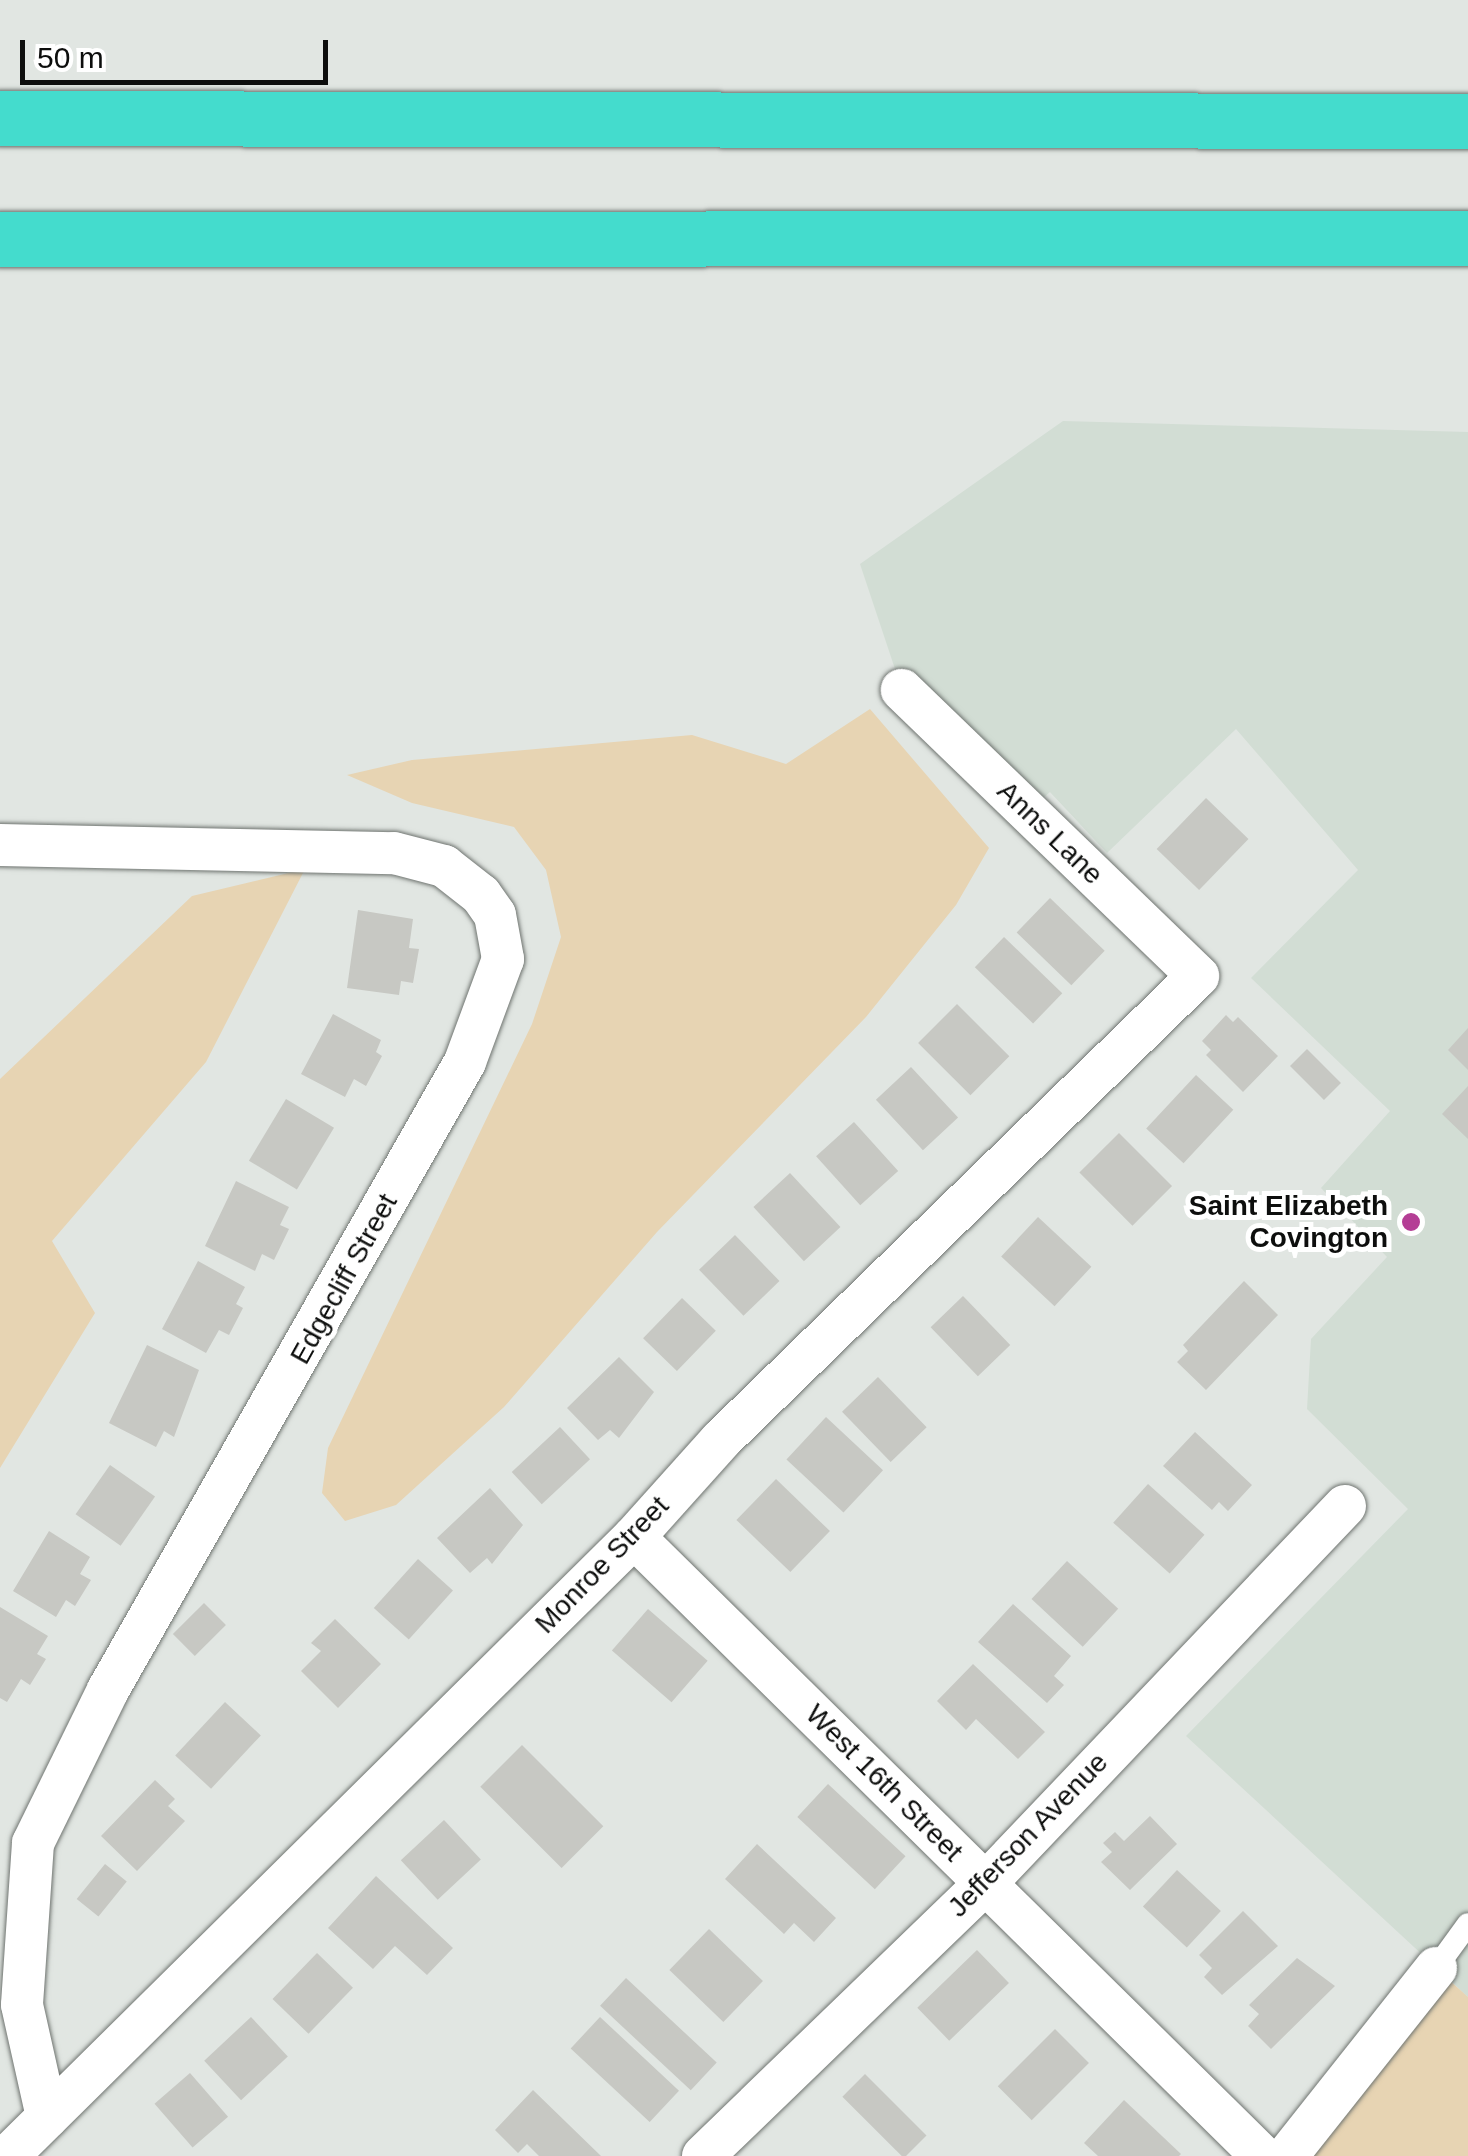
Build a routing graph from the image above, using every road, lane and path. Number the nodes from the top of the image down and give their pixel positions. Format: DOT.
graph roads {
  1 [pos="0,118"];
  2 [pos="1468,120"];
  3 [pos="1468,238"];
  4 [pos="0,240"];
  5 [pos="902,690"];
  6 [pos="0,844"];
  7 [pos="1198,976"];
  8 [pos="1345,1506"];
  9 [pos="634,1536"];
  10 [pos="985,1884"];
  11 [pos="1468,1924"];
  12 [pos="1436,1968"];
  13 [pos="47,2117"];
  14 [pos="8,2156"];
  15 [pos="703,2156"];
  16 [pos="1262,2156"];
  17 [pos="1287,2156"];
  1 -- 2 [label="highway"];
  3 -- 4 [label="highway"];
  5 -- 7 [label="street, Anns Lane"];
  6 -- 13 [label="street, Edgecliff Street"];
  7 -- 9 [label="street, Monroe Street"];
  8 -- 10 [label="street, Jefferson Avenue"];
  9 -- 10 [label="street, West 16th Street"];
  9 -- 13 [label="street, Monroe Street"];
  10 -- 15 [label="street, Jefferson Avenue"];
  10 -- 16 [label="street, West 16th Street"];
  11 -- 12 [label="lane"];
  12 -- 17 [label="street"];
  13 -- 14 [label="street, Monroe Street"];
}
